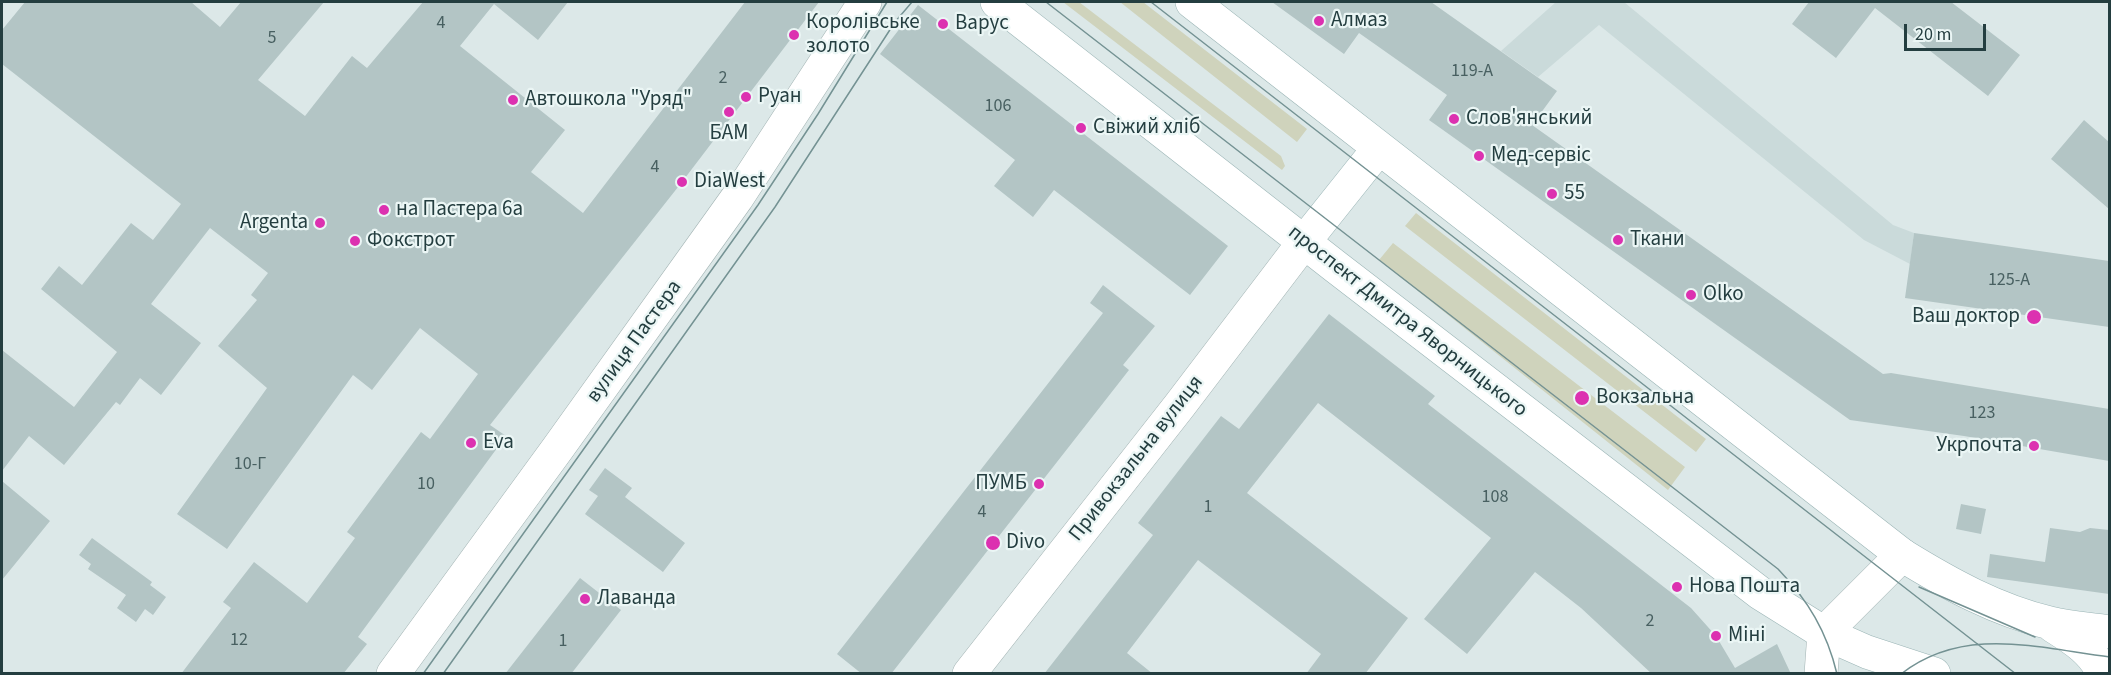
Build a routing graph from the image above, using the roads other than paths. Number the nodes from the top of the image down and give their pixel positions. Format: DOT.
graph roads {
  1 [pos="865,2"];
  2 [pos="997,2"];
  3 [pos="1192,2"];
  4 [pos="1379,148"];
  5 [pos="1304,242"];
  6 [pos="1902,555"];
  7 [pos="2051,624"];
  8 [pos="2109,632"];
  9 [pos="1824,633"];
  10 [pos="393,674"];
  11 [pos="969,674"];
  12 [pos="1821,674"];
  13 [pos="1934,674"];
  14 [pos="2103,674"];
  1 -- 10 [label="main road, вулиця Пастера"];
  2 -- 5 [label="main road, проспект Дмитра Яворницького"];
  3 -- 4 [label="main road"];
  4 -- 5 [label="main road, Привокзальна вулиця"];
  4 -- 6 [label="main road"];
  5 -- 9 [label="main road, проспект Дмитра Яворницького"];
  5 -- 11 [label="main road, Привокзальна вулиця"];
  6 -- 7 [label="main road"];
  6 -- 9 [label="main road"];
  7 -- 8 [label="main road"];
  7 -- 14 [label="main road"];
  9 -- 12 [label="main road"];
  9 -- 13 [label="main road, проспект Дмитра Яворницького"];
}
